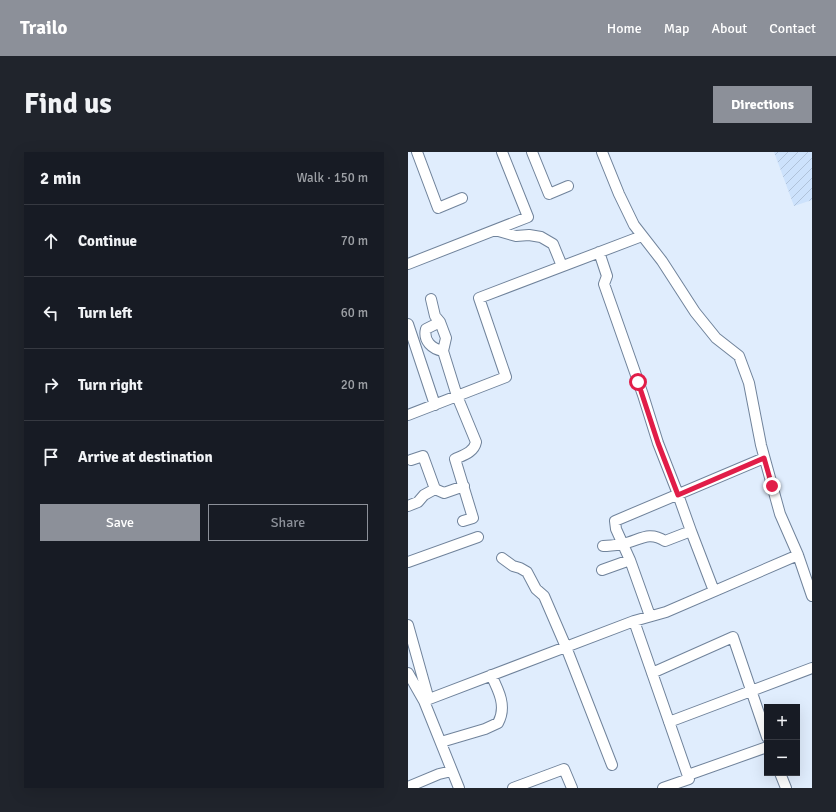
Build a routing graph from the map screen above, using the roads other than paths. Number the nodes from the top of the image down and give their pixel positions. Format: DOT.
graph roads {
  1 [pos="417,152"];
  2 [pos="502,152"];
  3 [pos="532,152"];
  4 [pos="602,152"];
  5 [pos="568,186"];
  6 [pos="462,198"];
  7 [pos="495,230"];
  8 [pos="642,236"];
  9 [pos="599,252"];
  10 [pos="408,264"];
  11 [pos="562,266"];
  12 [pos="431,299"];
  13 [pos="440,322"];
  14 [pos="408,324"];
  15 [pos="443,351"];
  16 [pos="457,396"];
  17 [pos="435,404"];
  18 [pos="408,415"];
  19 [pos="764,458"];
  20 [pos="412,460"];
  21 [pos="464,486"];
  22 [pos="435,489"];
  23 [pos="678,495"];
  24 [pos="408,506"];
  25 [pos="463,521"];
  26 [pos="691,531"];
  27 [pos="478,537"];
  28 [pos="623,544"];
  29 [pos="603,546"];
  30 [pos="798,555"];
  31 [pos="502,558"];
  32 [pos="630,560"];
  33 [pos="408,562"];
  34 [pos="602,570"];
  35 [pos="714,591"];
  36 [pos="812,596"];
  37 [pos="650,616"];
  38 [pos="634,621"];
  39 [pos="408,624"];
  40 [pos="566,647"];
  41 [pos="812,668"];
  42 [pos="408,673"];
  43 [pos="652,673"];
  44 [pos="491,675"];
  45 [pos="752,692"];
  46 [pos="424,701"];
  47 [pos="669,722"];
  48 [pos="764,728"];
  49 [pos="440,742"];
  50 [pos="764,748"];
  51 [pos="612,765"];
  52 [pos="452,771"];
  53 [pos="688,775"];
  54 [pos="781,776"];
  55 [pos="408,787"];
  56 [pos="459,788"];
  57 [pos="513,788"];
  58 [pos="572,788"];
  59 [pos="663,788"];
  60 [pos="786,788"];
  1 -- 6 [label="street"];
  2 -- 7 [label="street"];
  3 -- 5 [label="street"];
  4 -- 8 [label="street"];
  7 -- 10 [label="street"];
  7 -- 11 [label="street"];
  8 -- 9 [label="street"];
  8 -- 19 [label="street"];
  9 -- 11 [label="street"];
  9 -- 23 [label="street"];
  11 -- 16 [label="street"];
  12 -- 13 [label="street"];
  13 -- 15 [label="street"];
  13 -- 15 [label="street"];
  14 -- 17 [label="street"];
  15 -- 16 [label="street"];
  16 -- 17 [label="street"];
  16 -- 21 [label="street"];
  17 -- 18 [label="street"];
  19 -- 23 [label="street"];
  19 -- 30 [label="street"];
  20 -- 22 [label="street"];
  21 -- 22 [label="street"];
  21 -- 25 [label="street"];
  22 -- 24 [label="street"];
  23 -- 26 [label="street"];
  23 -- 28 [label="street"];
  26 -- 28 [label="street"];
  26 -- 35 [label="street"];
  27 -- 33 [label="street"];
  28 -- 29 [label="street"];
  28 -- 32 [label="street"];
  30 -- 35 [label="street"];
  30 -- 36 [label="street"];
  31 -- 40 [label="street"];
  32 -- 34 [label="street"];
  32 -- 37 [label="street"];
  35 -- 37 [label="street"];
  37 -- 38 [label="street"];
  38 -- 40 [label="street"];
  38 -- 43 [label="street"];
  39 -- 46 [label="street"];
  40 -- 44 [label="street"];
  40 -- 51 [label="street"];
  41 -- 45 [label="street"];
  42 -- 46 [label="street"];
  43 -- 45 [label="street"];
  43 -- 47 [label="street"];
  44 -- 46 [label="street"];
  44 -- 49 [label="street"];
  45 -- 47 [label="street"];
  45 -- 48 [label="street"];
  46 -- 49 [label="street"];
  47 -- 53 [label="street"];
  49 -- 52 [label="street"];
  50 -- 53 [label="street"];
  52 -- 55 [label="street"];
  52 -- 56 [label="street"];
  53 -- 59 [label="street"];
  54 -- 60 [label="street"];
  57 -- 58 [label="street"];
}
